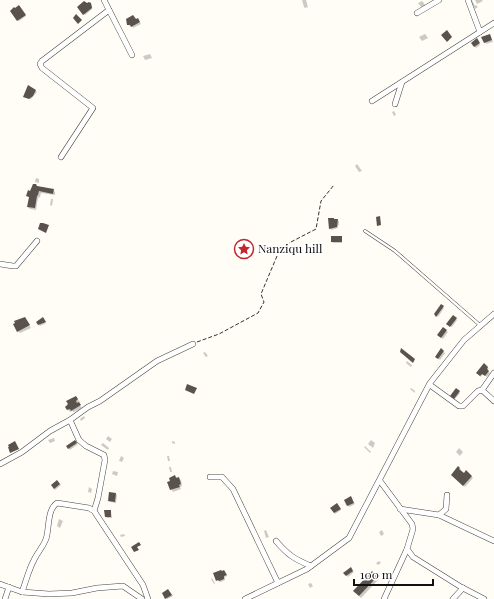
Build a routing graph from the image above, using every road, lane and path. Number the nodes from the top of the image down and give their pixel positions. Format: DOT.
graph roads {
  1 [pos="104,0"];
  2 [pos="439,0"];
  3 [pos="468,0"];
  4 [pos="109,10"];
  5 [pos="417,13"];
  6 [pos="494,23"];
  7 [pos="480,32"];
  8 [pos="132,55"];
  9 [pos="402,82"];
  10 [pos="372,101"];
  11 [pos="396,104"];
  12 [pos="61,157"];
  13 [pos="334,185"];
  14 [pos="365,231"];
  15 [pos="37,241"];
  16 [pos="0,264"];
  17 [pos="494,314"];
  18 [pos="481,326"];
  19 [pos="193,344"];
  20 [pos="494,373"];
  21 [pos="430,385"];
  22 [pos="482,390"];
  23 [pos="494,401"];
  24 [pos="70,420"];
  25 [pos="0,464"];
  26 [pos="210,477"];
  27 [pos="380,481"];
  28 [pos="447,495"];
  29 [pos="400,509"];
  30 [pos="94,511"];
  31 [pos="439,515"];
  32 [pos="276,541"];
  33 [pos="494,541"];
  34 [pos="407,549"];
  35 [pos="311,566"];
  36 [pos="278,583"];
  37 [pos="0,584"];
  38 [pos="9,587"];
  39 [pos="462,588"];
  40 [pos="22,592"];
  41 [pos="5,599"];
  42 [pos="142,599"];
  43 [pos="148,599"];
  44 [pos="245,599"];
  45 [pos="384,599"];
  46 [pos="453,599"];
  47 [pos="484,599"];
  1 -- 4 [label="street"];
  2 -- 5 [label="street"];
  3 -- 7 [label="street"];
  4 -- 8 [label="street"];
  4 -- 12 [label="street"];
  6 -- 7 [label="street"];
  7 -- 9 [label="street"];
  9 -- 10 [label="street"];
  9 -- 11 [label="street"];
  13 -- 19 [label="path"];
  14 -- 18 [label="lane"];
  15 -- 16 [label="street"];
  17 -- 18 [label="street"];
  18 -- 21 [label="street"];
  19 -- 24 [label="street"];
  20 -- 22 [label="street"];
  21 -- 22 [label="street"];
  21 -- 27 [label="street"];
  22 -- 23 [label="street"];
  24 -- 25 [label="street"];
  24 -- 30 [label="street"];
  26 -- 36 [label="street"];
  27 -- 29 [label="street"];
  27 -- 35 [label="street"];
  28 -- 31 [label="street"];
  29 -- 31 [label="street"];
  29 -- 34 [label="street"];
  30 -- 40 [label="street"];
  30 -- 43 [label="street"];
  31 -- 33 [label="street"];
  32 -- 35 [label="street"];
  34 -- 39 [label="street"];
  34 -- 45 [label="street"];
  35 -- 36 [label="street"];
  36 -- 44 [label="street"];
  37 -- 38 [label="street"];
  38 -- 40 [label="street"];
  38 -- 41 [label="street"];
  39 -- 46 [label="street"];
  39 -- 47 [label="street"];
  40 -- 42 [label="street"];
}
